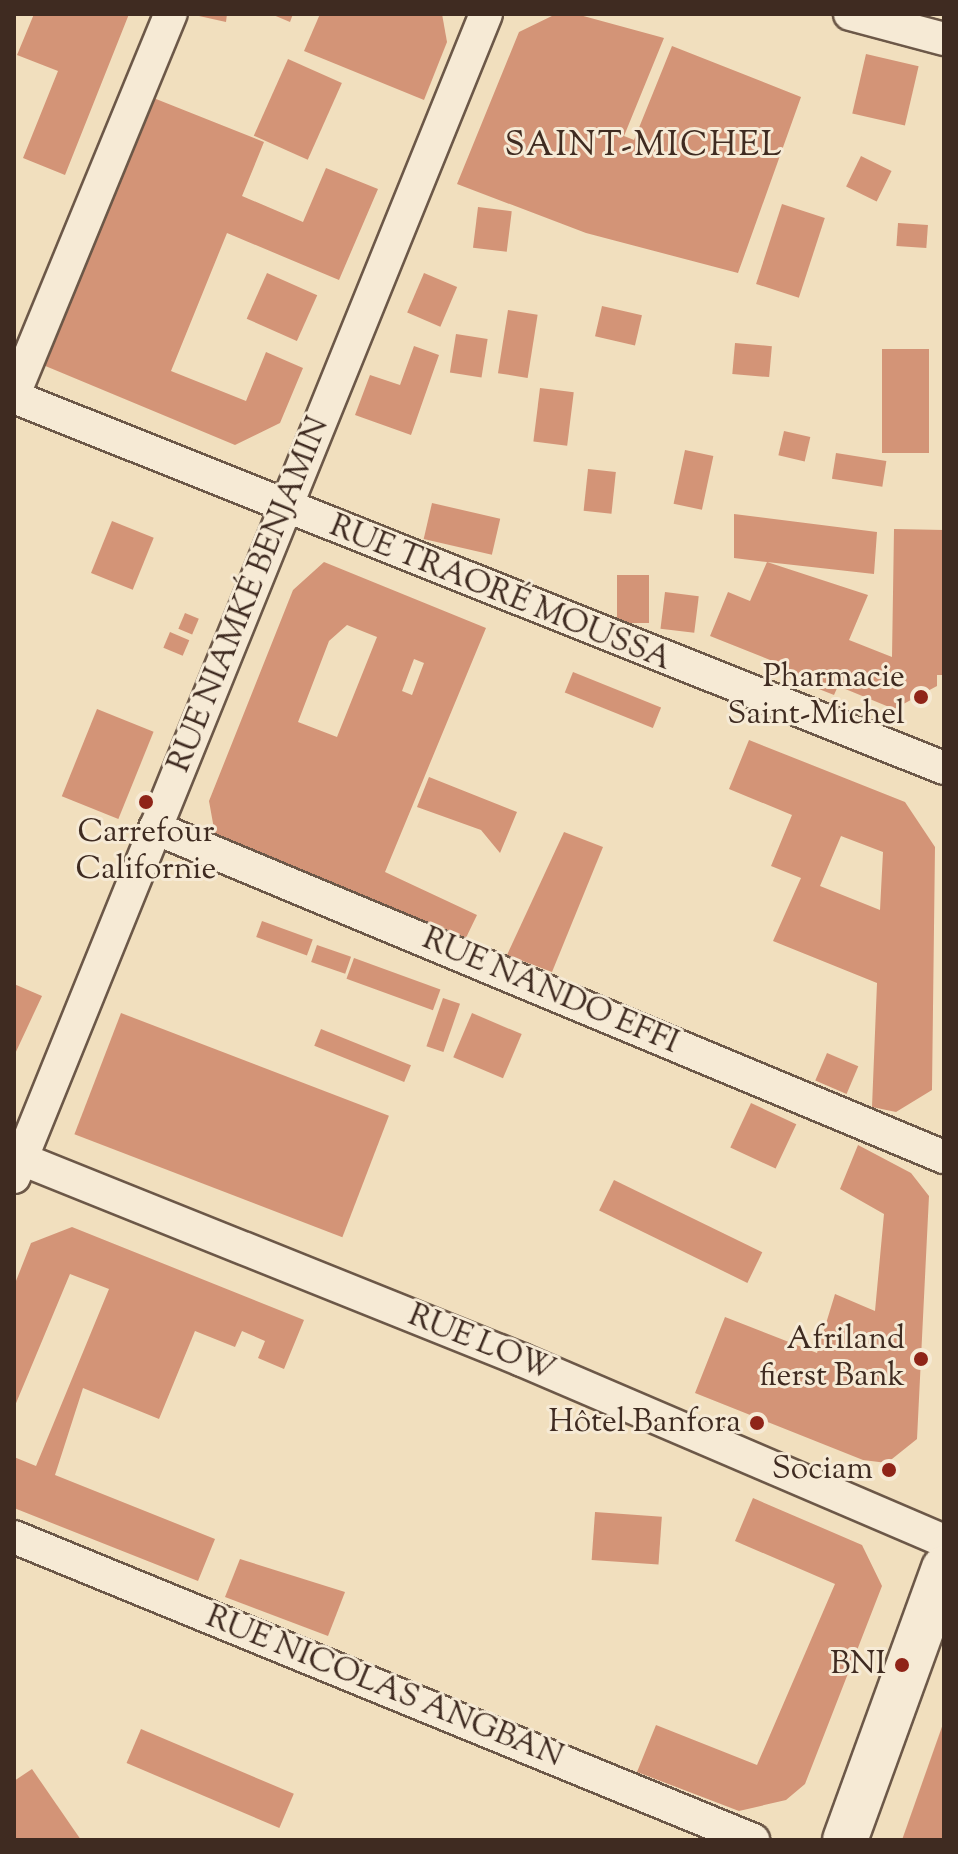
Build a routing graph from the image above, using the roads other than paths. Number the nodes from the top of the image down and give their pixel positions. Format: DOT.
graph roads {
  1 [pos="171,14"];
  2 [pos="486,14"];
  3 [pos="850,14"];
  4 [pos="944,39"];
  5 [pos="14,396"];
  6 [pos="285,508"];
  7 [pos="944,768"];
  8 [pos="155,828"];
  9 [pos="944,1157"];
  10 [pos="16,1164"];
  11 [pos="14,1537"];
  12 [pos="944,1541"];
  13 [pos="944,1568"];
  14 [pos="753,1840"];
  15 [pos="845,1840"];
  1 -- 5 [label="street"];
  2 -- 6 [label="street, RUE NIAMKÉ BENJAMIN"];
  3 -- 4 [label="street"];
  5 -- 6 [label="street, RUE TRAORÉ MOUSSA"];
  6 -- 7 [label="street, RUE TRAORÉ MOUSSA"];
  6 -- 8 [label="street, RUE NIAMKÉ BENJAMIN"];
  8 -- 9 [label="street, RUE NANDO EFFI"];
  8 -- 10 [label="street, RUE NIAMKÉ BENJAMIN"];
  10 -- 12 [label="street, RUE LOW"];
  11 -- 14 [label="street, RUE NICOLAS ANGBAN"];
  13 -- 15 [label="street"];
}
